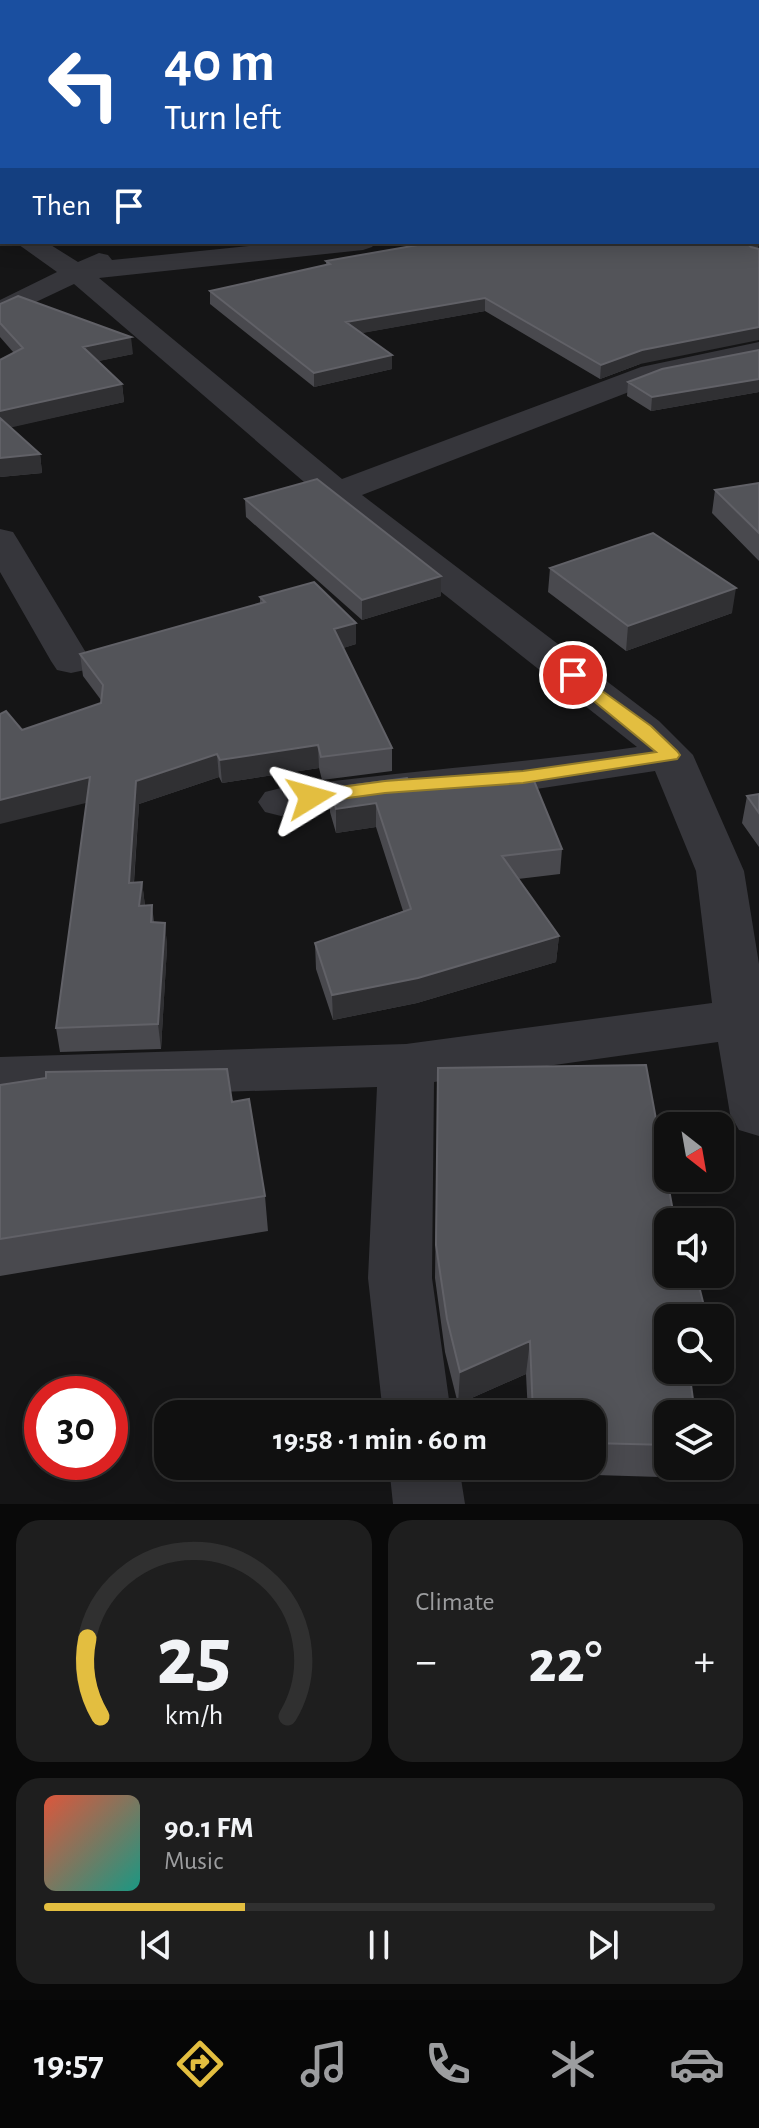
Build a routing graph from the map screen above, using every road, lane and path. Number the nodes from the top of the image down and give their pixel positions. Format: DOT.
graph roads {
  1 [pos="31,244"];
  2 [pos="133,244"];
  3 [pos="344,244"];
  4 [pos="76,272"];
  5 [pos="0,311"];
  6 [pos="759,351"];
  7 [pos="337,493"];
  8 [pos="0,540"];
  9 [pos="71,661"];
  10 [pos="671,755"];
  11 [pos="281,802"];
  12 [pos="741,1019"];
  13 [pos="406,1065"];
  14 [pos="0,1078"];
  15 [pos="759,1114"];
  16 [pos="415,1400"];
  17 [pos="426,1480"];
  18 [pos="429,1504"];
  1 -- 4 [label="street"];
  2 -- 4 [label="street"];
  3 -- 4 [label="street"];
  4 -- 5 [label="street"];
  4 -- 7 [label="street"];
  6 -- 7 [label="street"];
  7 -- 10 [label="street"];
  8 -- 9 [label="street"];
  10 -- 11 [label="street"];
  10 -- 12 [label="street"];
  12 -- 13 [label="street"];
  12 -- 15 [label="street"];
  13 -- 14 [label="street"];
  13 -- 16 [label="street"];
  17 -- 18 [label="street"];
}
